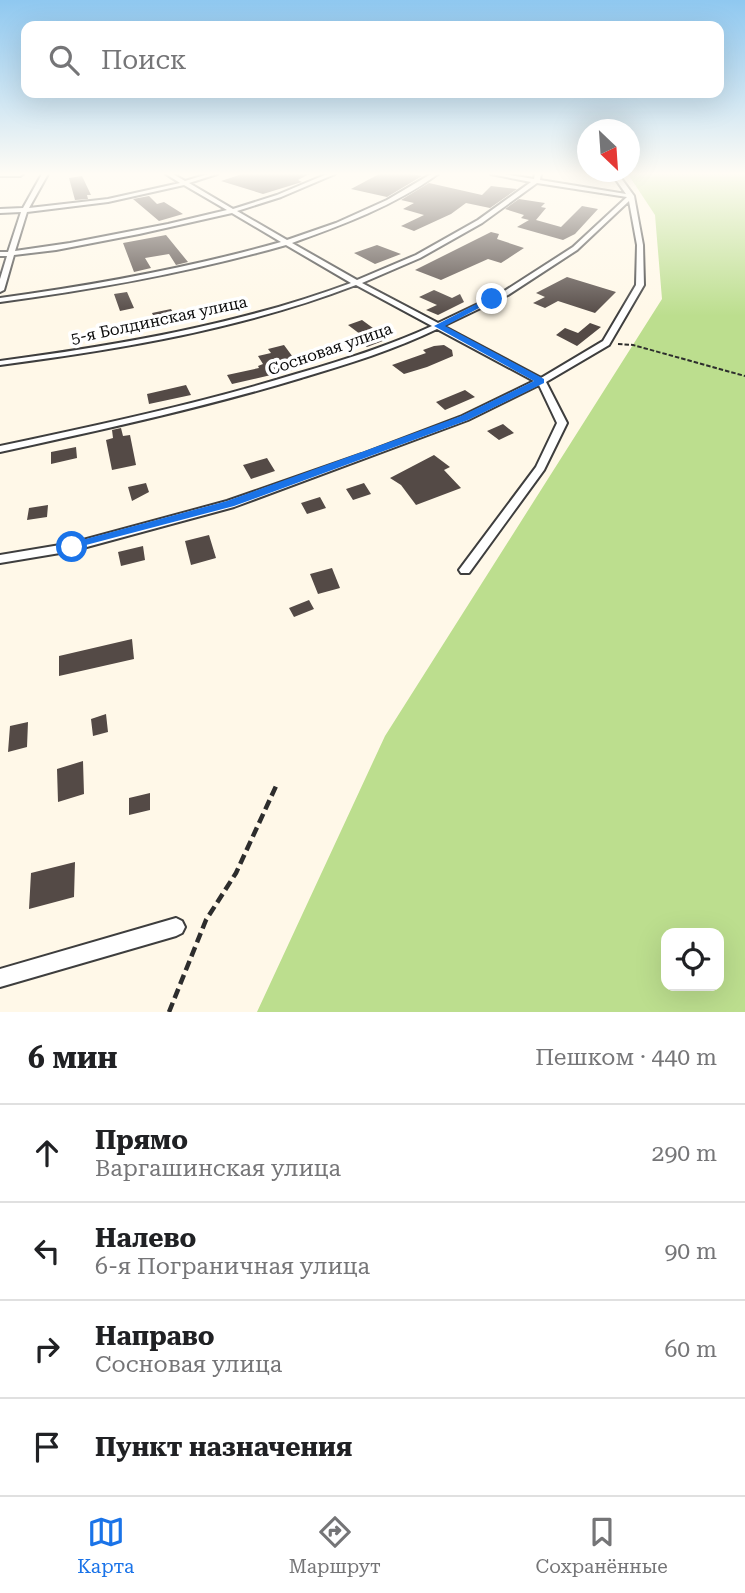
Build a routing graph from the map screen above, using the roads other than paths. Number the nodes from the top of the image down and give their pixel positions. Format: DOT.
graph roads {
  1 [pos="21,221"];
  2 [pos="185,221"];
  3 [pos="253,221"];
  4 [pos="345,221"];
  5 [pos="482,221"];
  6 [pos="610,221"];
  7 [pos="636,221"];
  8 [pos="286,241"];
  9 [pos="0,254"];
  10 [pos="10,254"];
  11 [pos="355,282"];
  12 [pos="0,290"];
  13 [pos="0,300"];
  14 [pos="438,326"];
  15 [pos="0,363"];
  16 [pos="541,381"];
  17 [pos="0,449"];
  18 [pos="0,559"];
  19 [pos="465,570"];
  20 [pos="176,927"];
  21 [pos="0,978"];
  1 -- 10 [label="street"];
  2 -- 10 [label="street"];
  3 -- 8 [label="street"];
  4 -- 8 [label="street"];
  5 -- 11 [label="street, 5-я Болдинская улица"];
  6 -- 14 [label="street, Сосновая улица"];
  7 -- 16 [label="street"];
  8 -- 11 [label="street"];
  8 -- 13 [label="street"];
  9 -- 10 [label="street"];
  10 -- 12 [label="street"];
  11 -- 14 [label="street"];
  11 -- 15 [label="street, 5-я Болдинская улица"];
  14 -- 16 [label="street"];
  14 -- 17 [label="street, Сосновая улица"];
  16 -- 18 [label="street"];
  16 -- 19 [label="street"];
  20 -- 21 [label="street"];
}
